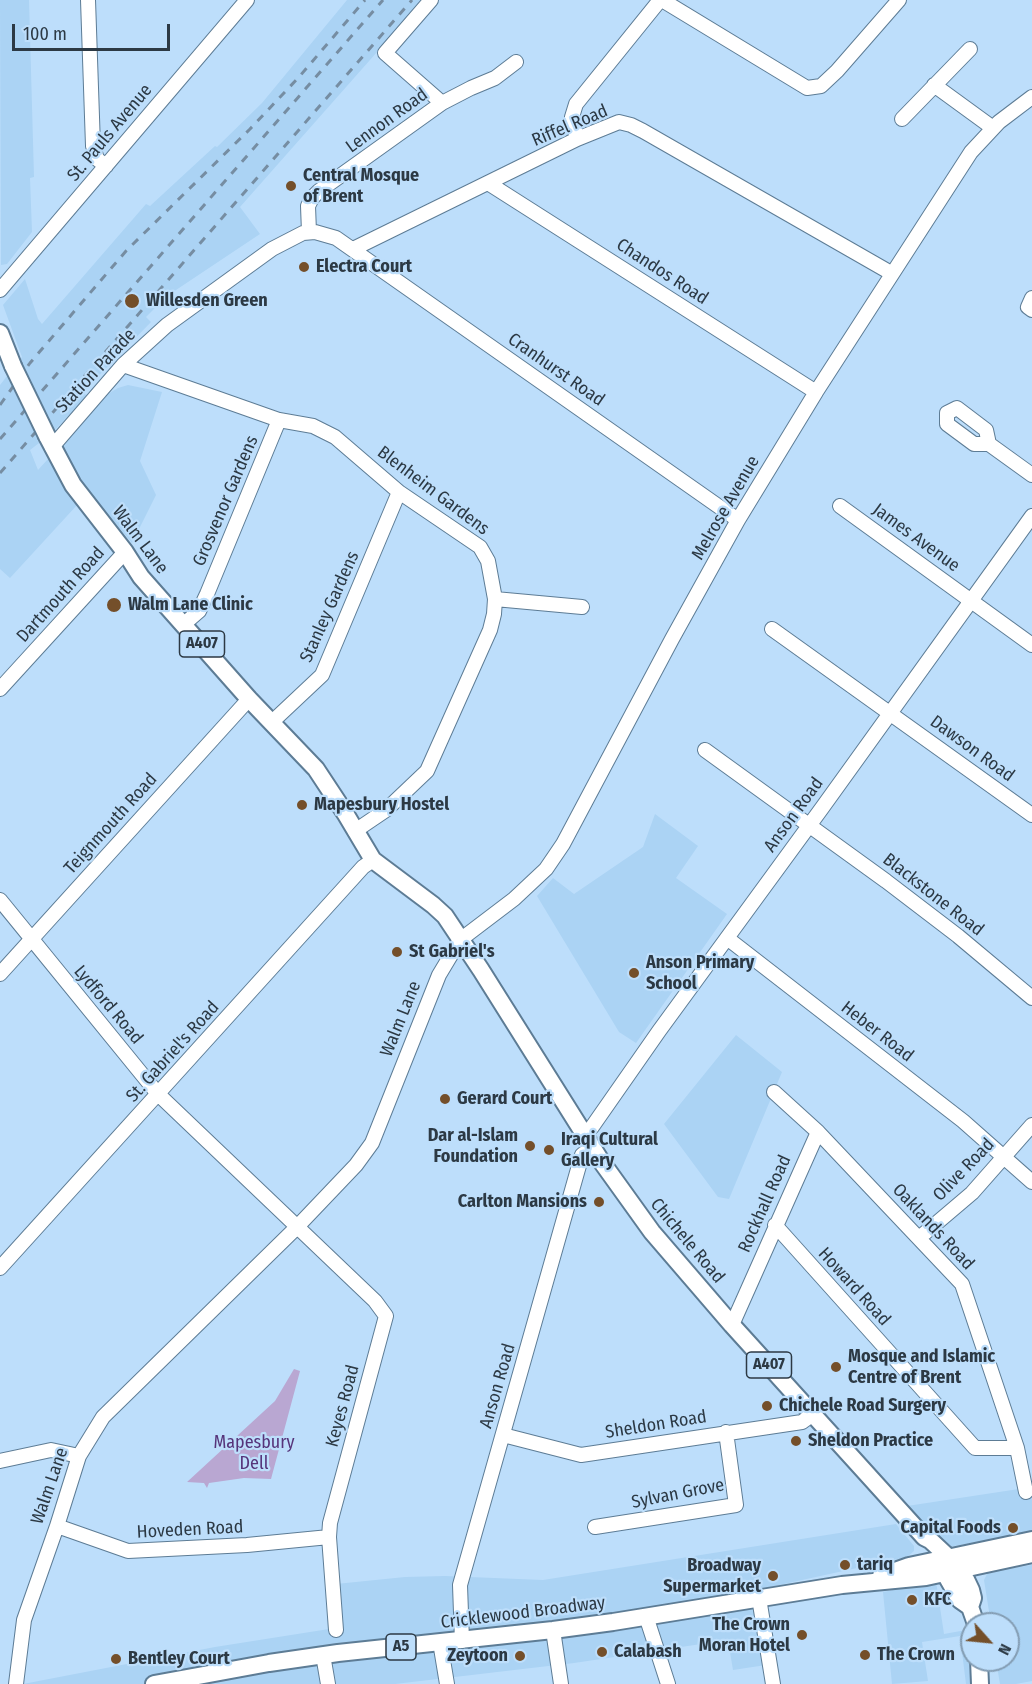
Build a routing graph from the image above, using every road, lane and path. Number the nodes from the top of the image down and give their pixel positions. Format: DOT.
graph roads {
  1 [pos="88,0"];
  2 [pos="247,0"];
  3 [pos="431,0"];
  4 [pos="661,0"];
  5 [pos="899,0"];
  6 [pos="970,49"];
  7 [pos="516,62"];
  8 [pos="934,85"];
  9 [pos="1032,97"];
  10 [pos="442,103"];
  11 [pos="902,119"];
  12 [pos="993,128"];
  13 [pos="577,139"];
  14 [pos="106,166"];
  15 [pos="488,183"];
  16 [pos="309,232"];
  17 [pos="353,249"];
  18 [pos="891,273"];
  19 [pos="0,290"];
  20 [pos="1032,298"];
  21 [pos="1032,310"];
  22 [pos="0,333"];
  23 [pos="123,365"];
  24 [pos="816,392"];
  25 [pos="279,420"];
  26 [pos="49,442"];
  27 [pos="989,444"];
  28 [pos="1032,475"];
  29 [pos="399,492"];
  30 [pos="840,506"];
  31 [pos="1032,516"];
  32 [pos="738,520"];
  33 [pos="125,552"];
  34 [pos="495,599"];
  35 [pos="971,600"];
  36 [pos="582,607"];
  37 [pos="184,624"];
  38 [pos="772,629"];
  39 [pos="1032,645"];
  40 [pos="0,689"];
  41 [pos="249,699"];
  42 [pos="891,712"];
  43 [pos="272,722"];
  44 [pos="705,750"];
  45 [pos="1032,815"];
  46 [pos="809,824"];
  47 [pos="355,831"];
  48 [pos="372,860"];
  49 [pos="0,900"];
  50 [pos="727,938"];
  51 [pos="30,939"];
  52 [pos="460,940"];
  53 [pos="0,974"];
  54 [pos="1032,998"];
  55 [pos="774,1092"];
  56 [pos="158,1094"];
  57 [pos="1032,1125"];
  58 [pos="818,1132"];
  59 [pos="588,1140"];
  60 [pos="1003,1157"];
  61 [pos="1032,1182"];
  62 [pos="775,1225"];
  63 [pos="296,1228"];
  64 [pos="919,1238"];
  65 [pos="0,1268"];
  66 [pos="732,1325"];
  67 [pos="813,1414"];
  68 [pos="726,1432"];
  69 [pos="503,1435"];
  70 [pos="1017,1448"];
  71 [pos="79,1456"];
  72 [pos="0,1461"];
  73 [pos="1026,1492"];
  74 [pos="57,1526"];
  75 [pos="595,1527"];
  76 [pos="329,1537"];
  77 [pos="1032,1540"];
  78 [pos="1032,1554"];
  79 [pos="946,1565"];
  80 [pos="759,1598"];
  81 [pos="972,1612"];
  82 [pos="646,1616"];
  83 [pos="336,1630"];
  84 [pos="553,1630"];
  85 [pos="462,1641"];
  86 [pos="440,1642"];
  87 [pos="323,1655"];
  88 [pos="165,1683"];
  89 [pos="16,1684"];
  90 [pos="328,1684"];
  91 [pos="447,1684"];
  92 [pos="561,1684"];
  93 [pos="668,1684"];
  94 [pos="773,1684"];
  1 -- 14 [label="street"];
  2 -- 14 [label="street, St. Pauls Avenue"];
  3 -- 10 [label="street"];
  4 -- 5 [label="street"];
  4 -- 13 [label="street"];
  6 -- 8 [label="street"];
  7 -- 10 [label="street, Lennon Road"];
  8 -- 11 [label="street"];
  8 -- 12 [label="street"];
  9 -- 12 [label="street, Melrose Avenue"];
  10 -- 16 [label="street, Lennon Road"];
  12 -- 18 [label="street, Melrose Avenue"];
  13 -- 15 [label="street, Riffel Road"];
  13 -- 18 [label="street, Riffel Road"];
  14 -- 19 [label="street, St. Pauls Avenue"];
  15 -- 17 [label="street, Riffel Road"];
  15 -- 24 [label="street, Chandos Road"];
  16 -- 17 [label="street"];
  16 -- 23 [label="street, Station Parade"];
  17 -- 32 [label="street, Cranhurst Road"];
  18 -- 24 [label="street, Melrose Avenue"];
  20 -- 21 [label="street"];
  22 -- 26 [label="main road, Walm Lane / A407, bridge"];
  23 -- 25 [label="street, Blenheim Gardens"];
  23 -- 26 [label="street, Station Parade"];
  24 -- 32 [label="street, Melrose Avenue"];
  25 -- 29 [label="street, Blenheim Gardens"];
  25 -- 37 [label="street, Grosvenor Gardens"];
  26 -- 33 [label="main road, Walm Lane / A407"];
  27 -- 28 [label="street"];
  29 -- 34 [label="street, Blenheim Gardens"];
  29 -- 43 [label="street, Stanley Gardens"];
  30 -- 35 [label="street, James Avenue"];
  31 -- 35 [label="street, Anson Road"];
  32 -- 52 [label="street, Melrose Avenue"];
  33 -- 37 [label="main road, Walm Lane / A407"];
  33 -- 40 [label="street, Dartmouth Road"];
  34 -- 36 [label="street"];
  34 -- 47 [label="street, Blenheim Gardens"];
  35 -- 39 [label="street, James Avenue"];
  35 -- 42 [label="street, Anson Road"];
  37 -- 41 [label="main road, Walm Lane / A407"];
  38 -- 42 [label="street, Dawson Road"];
  41 -- 43 [label="main road, Walm Lane / A407"];
  41 -- 51 [label="street, Teignmouth Road"];
  42 -- 45 [label="street, Dawson Road"];
  42 -- 46 [label="street, Anson Road"];
  43 -- 47 [label="main road, Walm Lane / A407"];
  44 -- 46 [label="street, Blackstone Road"];
  46 -- 50 [label="street, Anson Road"];
  46 -- 54 [label="street, Blackstone Road"];
  47 -- 48 [label="main road, Walm Lane / A407"];
  48 -- 52 [label="main road, Walm Lane / A407"];
  48 -- 56 [label="street, St. Gabriel's Road"];
  49 -- 51 [label="street, Lydford Road"];
  50 -- 59 [label="street, Anson Road"];
  50 -- 60 [label="street, Heber Road"];
  51 -- 53 [label="street, Teignmouth Road"];
  51 -- 56 [label="street, Lydford Road"];
  52 -- 59 [label="main road, Chichele Road / A407"];
  52 -- 63 [label="street, Walm Lane"];
  55 -- 58 [label="street, Oaklands Road"];
  56 -- 63 [label="street, Lydford Road"];
  56 -- 65 [label="street, St. Gabriel's Road"];
  57 -- 60 [label="street, Olive Road"];
  58 -- 62 [label="street, Rockhall Road"];
  58 -- 64 [label="street, Oaklands Road"];
  59 -- 66 [label="main road, Chichele Road / A407"];
  59 -- 69 [label="street, Anson Road"];
  60 -- 61 [label="street, Heber Road"];
  60 -- 64 [label="street, Olive Road"];
  62 -- 66 [label="street, Rockhall Road"];
  62 -- 70 [label="street, Howard Road"];
  63 -- 71 [label="street, Walm Lane"];
  63 -- 76 [label="street, Keyes Road"];
  64 -- 70 [label="street, Oaklands Road"];
  66 -- 67 [label="main road, Chichele Road / A407"];
  67 -- 68 [label="street, Sheldon Road"];
  67 -- 79 [label="main road, Chichele Road / A407"];
  68 -- 69 [label="street, Sheldon Road"];
  68 -- 75 [label="street, Sylvan Grove"];
  69 -- 85 [label="street, Anson Road"];
  70 -- 73 [label="street, Oaklands Road"];
  71 -- 72 [label="street"];
  71 -- 74 [label="street, Walm Lane"];
  74 -- 76 [label="street, Hoveden Road"];
  74 -- 89 [label="street, Walm Lane"];
  76 -- 83 [label="street, Keyes Road"];
  77 -- 79 [label="main road, Cricklewood Broadway / A5"];
  78 -- 79 [label="main road, Cricklewood Broadway / A5"];
  79 -- 80 [label="main road, Cricklewood Broadway / A5"];
  79 -- 81 [label="main road, A407"];
  80 -- 82 [label="main road, Cricklewood Broadway / A5"];
  80 -- 94 [label="street"];
  82 -- 84 [label="main road, Cricklewood Broadway / A5"];
  82 -- 93 [label="street"];
  84 -- 85 [label="main road, Cricklewood Broadway / A5"];
  84 -- 92 [label="street"];
  85 -- 86 [label="main road, Cricklewood Broadway / A5"];
  86 -- 87 [label="main road, Cricklewood Broadway / A5"];
  86 -- 91 [label="street"];
  87 -- 88 [label="main road, Cricklewood Broadway / A5"];
  87 -- 90 [label="street"];
}
